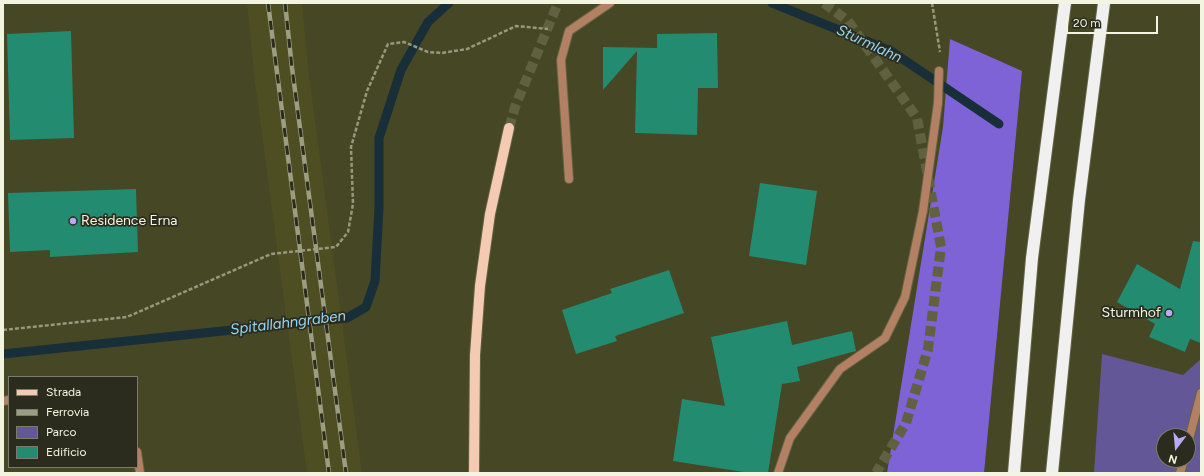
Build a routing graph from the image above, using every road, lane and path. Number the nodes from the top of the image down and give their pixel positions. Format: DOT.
graph roads {
  1 [pos="610,3"];
  2 [pos="932,3"];
  3 [pos="1065,3"];
  4 [pos="1104,3"];
  5 [pos="569,31"];
  6 [pos="939,71"];
  7 [pos="509,128"];
  8 [pos="569,179"];
  9 [pos="3,330"];
  10 [pos="1201,393"];
  11 [pos="1192,428"];
  12 [pos="138,459"];
  13 [pos="140,473"];
  14 [pos="474,473"];
  15 [pos="778,473"];
  16 [pos="1014,473"];
  17 [pos="1052,473"];
  1 -- 5 [label="street"];
  2 -- 6 [label="path"];
  3 -- 16 [label="highway"];
  4 -- 17 [label="highway"];
  5 -- 8 [label="street"];
  5 -- 9 [label="path"];
  6 -- 15 [label="street"];
  7 -- 14 [label="main road"];
  10 -- 11 [label="street"];
  12 -- 13 [label="street"];
}
